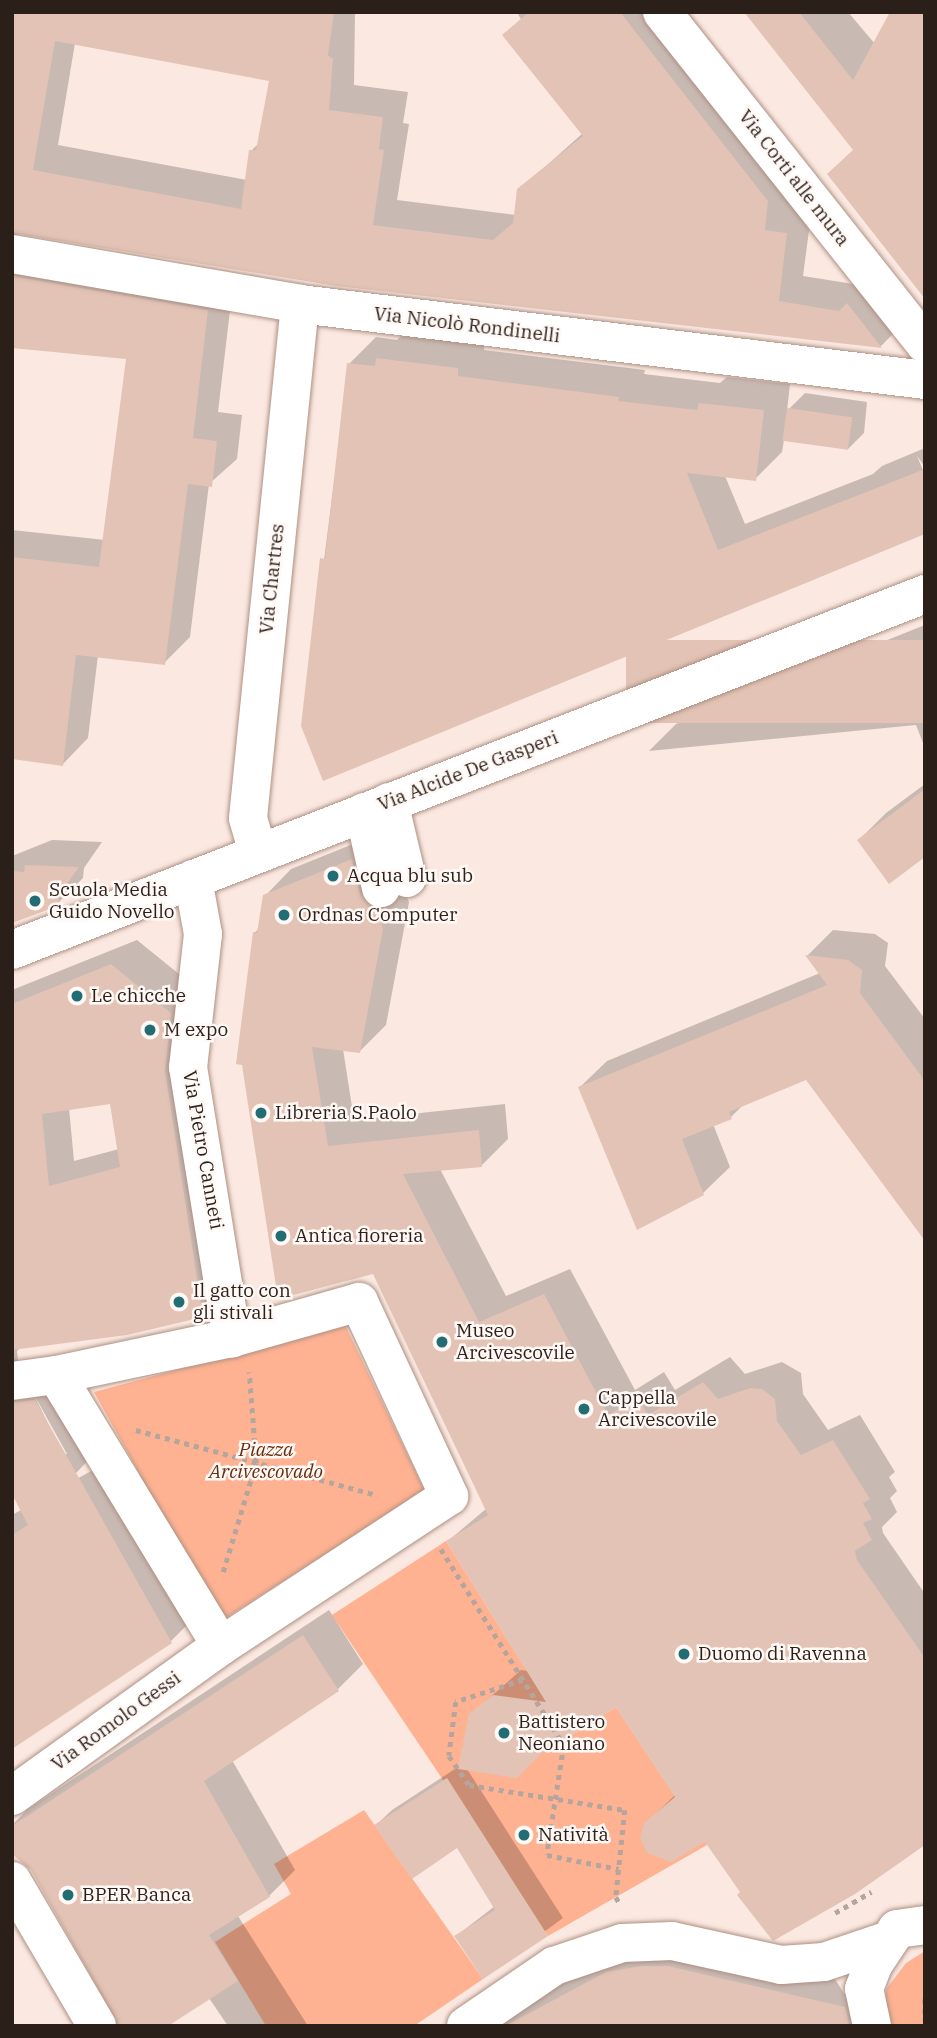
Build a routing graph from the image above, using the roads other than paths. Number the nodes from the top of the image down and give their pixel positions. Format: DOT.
graph roads {
  1 [pos="662,12"];
  2 [pos="12,254"];
  3 [pos="300,304"];
  4 [pos="925,344"];
  5 [pos="925,380"];
  6 [pos="925,594"];
  7 [pos="377,807"];
  8 [pos="258,853"];
  9 [pos="193,879"];
  10 [pos="394,883"];
  11 [pos="12,950"];
  12 [pos="232,1338"];
  13 [pos="56,1375"];
  14 [pos="12,1381"];
  15 [pos="211,1631"];
  16 [pos="12,1796"];
  17 [pos="12,1881"];
  18 [pos="925,1901"];
  19 [pos="903,1932"];
  20 [pos="97,2026"];
  21 [pos="466,2026"];
  22 [pos="872,2026"];
  1 -- 4 [label="street, Via Corti alle mura"];
  2 -- 3 [label="street, Via Nicolò Rondinelli"];
  3 -- 5 [label="street, Via Nicolò Rondinelli"];
  3 -- 8 [label="street, Via Chartres"];
  6 -- 7 [label="street, Via Alcide De Gasperi"];
  7 -- 8 [label="street, Via Alcide De Gasperi"];
  7 -- 10 [label="street"];
  8 -- 9 [label="street, Via Alcide De Gasperi"];
  9 -- 11 [label="street, Via Alcide De Gasperi"];
  9 -- 12 [label="street, Via Pietro Canneti"];
  12 -- 13 [label="street"];
  12 -- 15 [label="street"];
  13 -- 14 [label="street"];
  13 -- 15 [label="street"];
  15 -- 16 [label="street, Via Romolo Gessi"];
  17 -- 20 [label="street"];
  18 -- 19 [label="street"];
  19 -- 21 [label="street"];
  19 -- 22 [label="street"];
}
